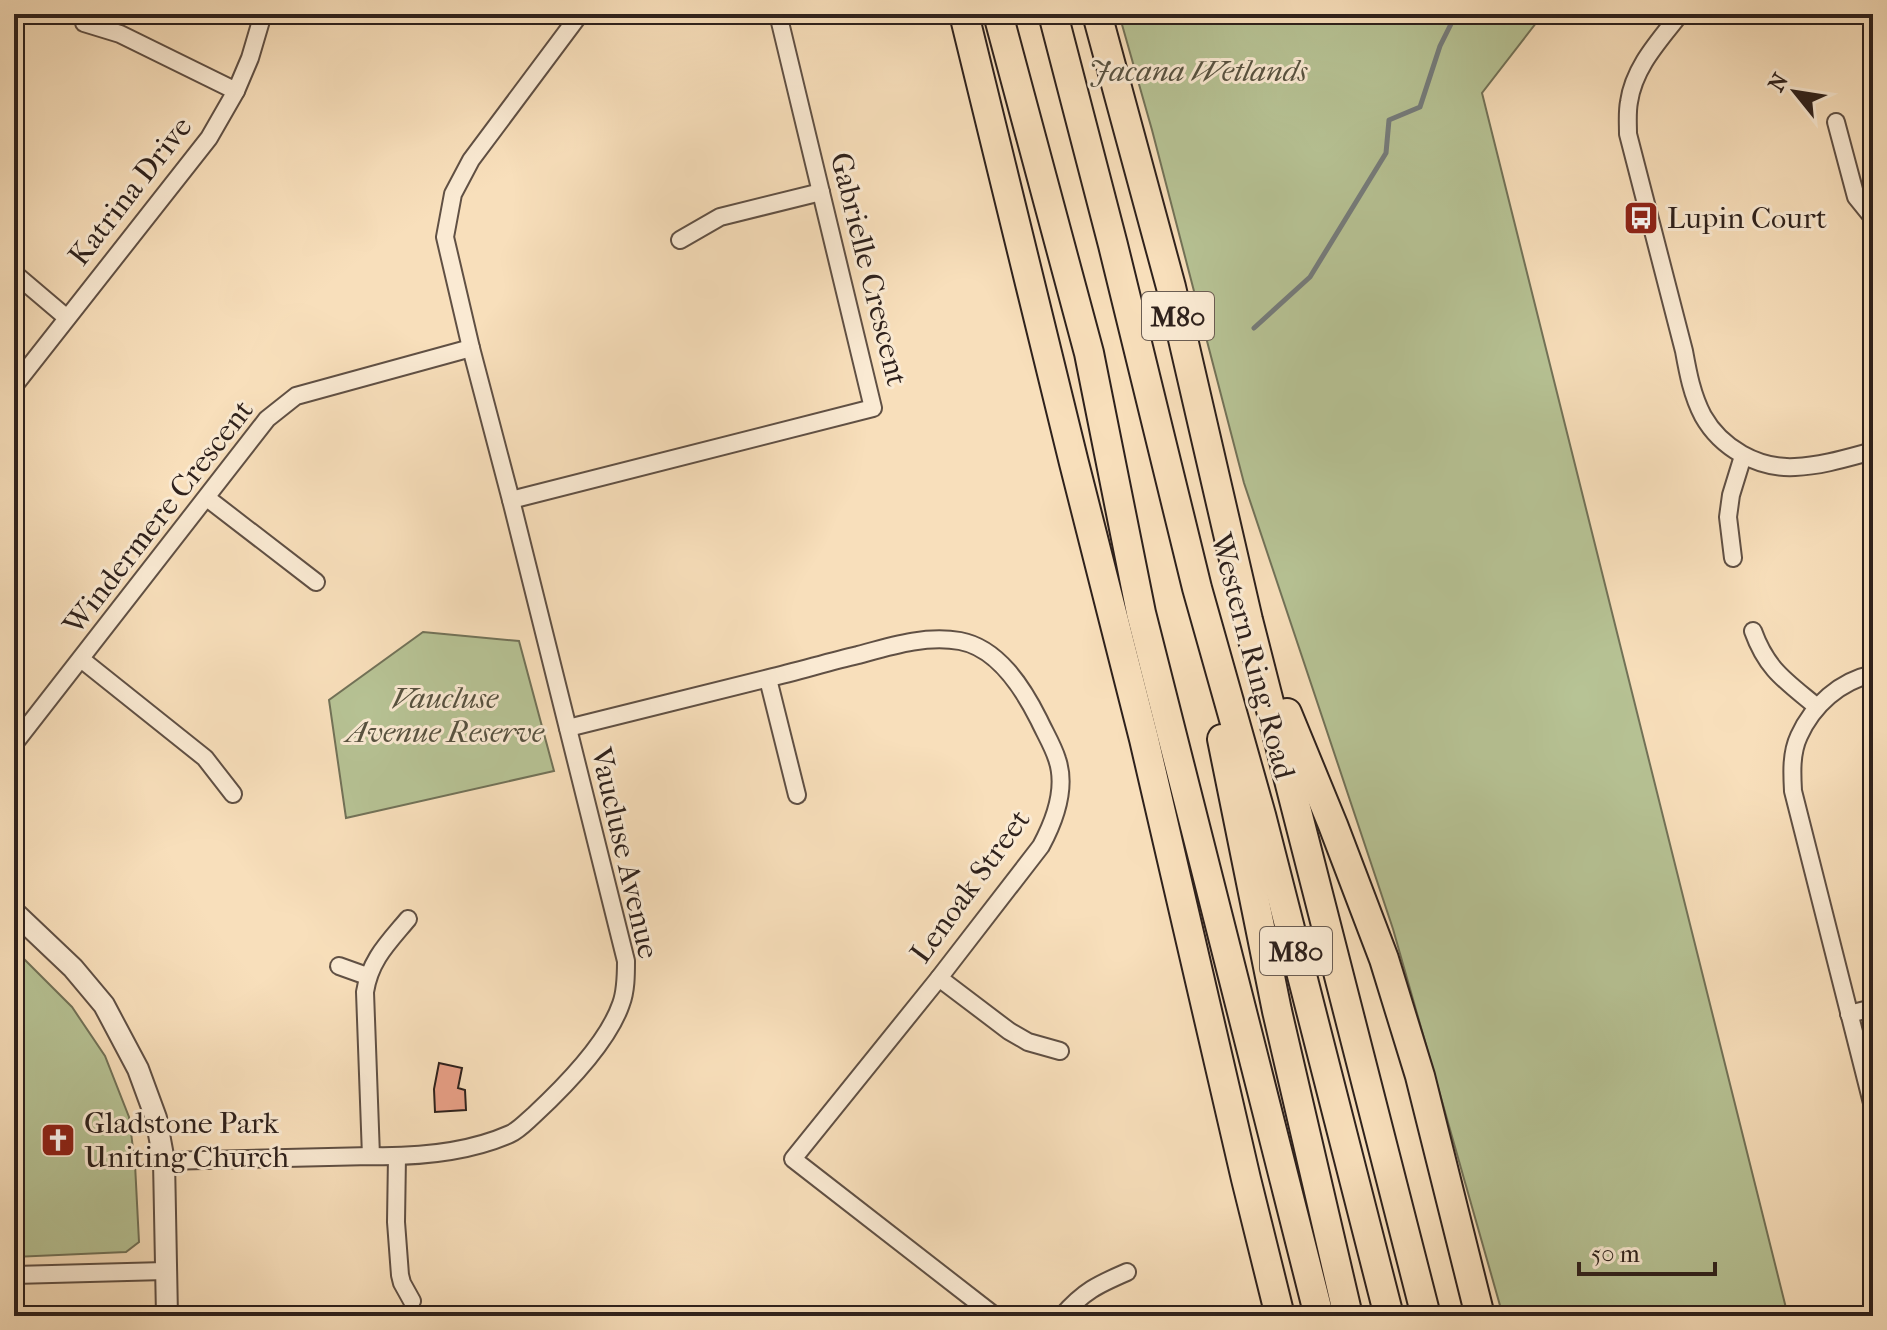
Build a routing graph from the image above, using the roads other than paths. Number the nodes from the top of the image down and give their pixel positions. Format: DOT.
graph roads {
  1 [pos="263,14"];
  2 [pos="580,14"];
  3 [pos="778,14"];
  4 [pos="964,14"];
  5 [pos="998,14"];
  6 [pos="1053,14"];
  7 [pos="1097,14"];
  8 [pos="1680,14"];
  9 [pos="84,23"];
  10 [pos="974,55"];
  11 [pos="236,91"];
  12 [pos="1836,122"];
  13 [pos="821,192"];
  14 [pos="1873,218"];
  15 [pos="680,240"];
  16 [pos="14,273"];
  17 [pos="67,318"];
  18 [pos="471,348"];
  19 [pos="14,386"];
  20 [pos="1873,451"];
  21 [pos="1743,456"];
  22 [pos="207,498"];
  23 [pos="511,500"];
  24 [pos="1733,558"];
  25 [pos="316,582"];
  26 [pos="1197,588"];
  27 [pos="1141,613"];
  28 [pos="1248,620"];
  29 [pos="1753,631"];
  30 [pos="81,659"];
  31 [pos="1873,674"];
  32 [pos="768,679"];
  33 [pos="1817,707"];
  34 [pos="568,728"];
  35 [pos="14,744"];
  36 [pos="233,794"];
  37 [pos="797,795"];
  38 [pos="14,912"];
  39 [pos="408,919"];
  40 [pos="339,966"];
  41 [pos="367,976"];
  42 [pos="939,978"];
  43 [pos="1873,1008"];
  44 [pos="1849,1014"];
  45 [pos="1060,1051"];
  46 [pos="1873,1107"];
  47 [pos="371,1156"];
  48 [pos="397,1156"];
  49 [pos="164,1161"];
  50 [pos="165,1271"];
  51 [pos="1127,1272"];
  52 [pos="14,1275"];
  53 [pos="412,1301"];
  54 [pos="167,1316"];
  55 [pos="995,1316"];
  56 [pos="1062,1316"];
  57 [pos="1280,1316"];
  58 [pos="1319,1316"];
  59 [pos="1348,1316"];
  60 [pos="1389,1316"];
  61 [pos="1426,1316"];
  62 [pos="1480,1316"];
  1 -- 11 [label="street, Katrina Drive"];
  2 -- 18 [label="street"];
  3 -- 13 [label="street, Gabrielle Crescent"];
  4 -- 10 [label="highway"];
  5 -- 27 [label="highway"];
  6 -- 26 [label="highway, Western Ring Road / M80"];
  7 -- 28 [label="highway, Western Ring Road / M80"];
  8 -- 21 [label="street"];
  9 -- 11 [label="street"];
  10 -- 27 [label="highway"];
  10 -- 57 [label="highway"];
  11 -- 17 [label="street, Katrina Drive"];
  12 -- 14 [label="street"];
  13 -- 15 [label="street"];
  13 -- 23 [label="street, Gabrielle Crescent"];
  16 -- 17 [label="street"];
  17 -- 19 [label="street, Katrina Drive"];
  18 -- 22 [label="street, Windermere Crescent"];
  18 -- 23 [label="street, Vaucluse Avenue"];
  20 -- 21 [label="street"];
  21 -- 24 [label="street"];
  22 -- 25 [label="street"];
  22 -- 30 [label="street, Windermere Crescent"];
  23 -- 34 [label="street, Vaucluse Avenue"];
  26 -- 59 [label="highway"];
  26 -- 60 [label="highway, Western Ring Road / M80"];
  27 -- 58 [label="highway"];
  28 -- 61 [label="highway, Western Ring Road / M80"];
  28 -- 62 [label="highway"];
  29 -- 33 [label="street"];
  30 -- 35 [label="street, Windermere Crescent"];
  30 -- 36 [label="street"];
  31 -- 33 [label="street"];
  32 -- 34 [label="street, Lenoak Street"];
  32 -- 37 [label="street"];
  32 -- 42 [label="street, Lenoak Street"];
  33 -- 44 [label="street"];
  34 -- 48 [label="street, Vaucluse Avenue"];
  38 -- 49 [label="street"];
  39 -- 41 [label="street"];
  40 -- 41 [label="street"];
  41 -- 47 [label="street"];
  42 -- 45 [label="street"];
  42 -- 55 [label="street, Lenoak Street"];
  43 -- 44 [label="street"];
  44 -- 46 [label="street"];
  47 -- 48 [label="street, Vaucluse Avenue"];
  47 -- 49 [label="street, Vaucluse Avenue"];
  48 -- 53 [label="street"];
  49 -- 50 [label="street"];
  50 -- 52 [label="street"];
  50 -- 54 [label="street"];
  51 -- 56 [label="street"];
}
